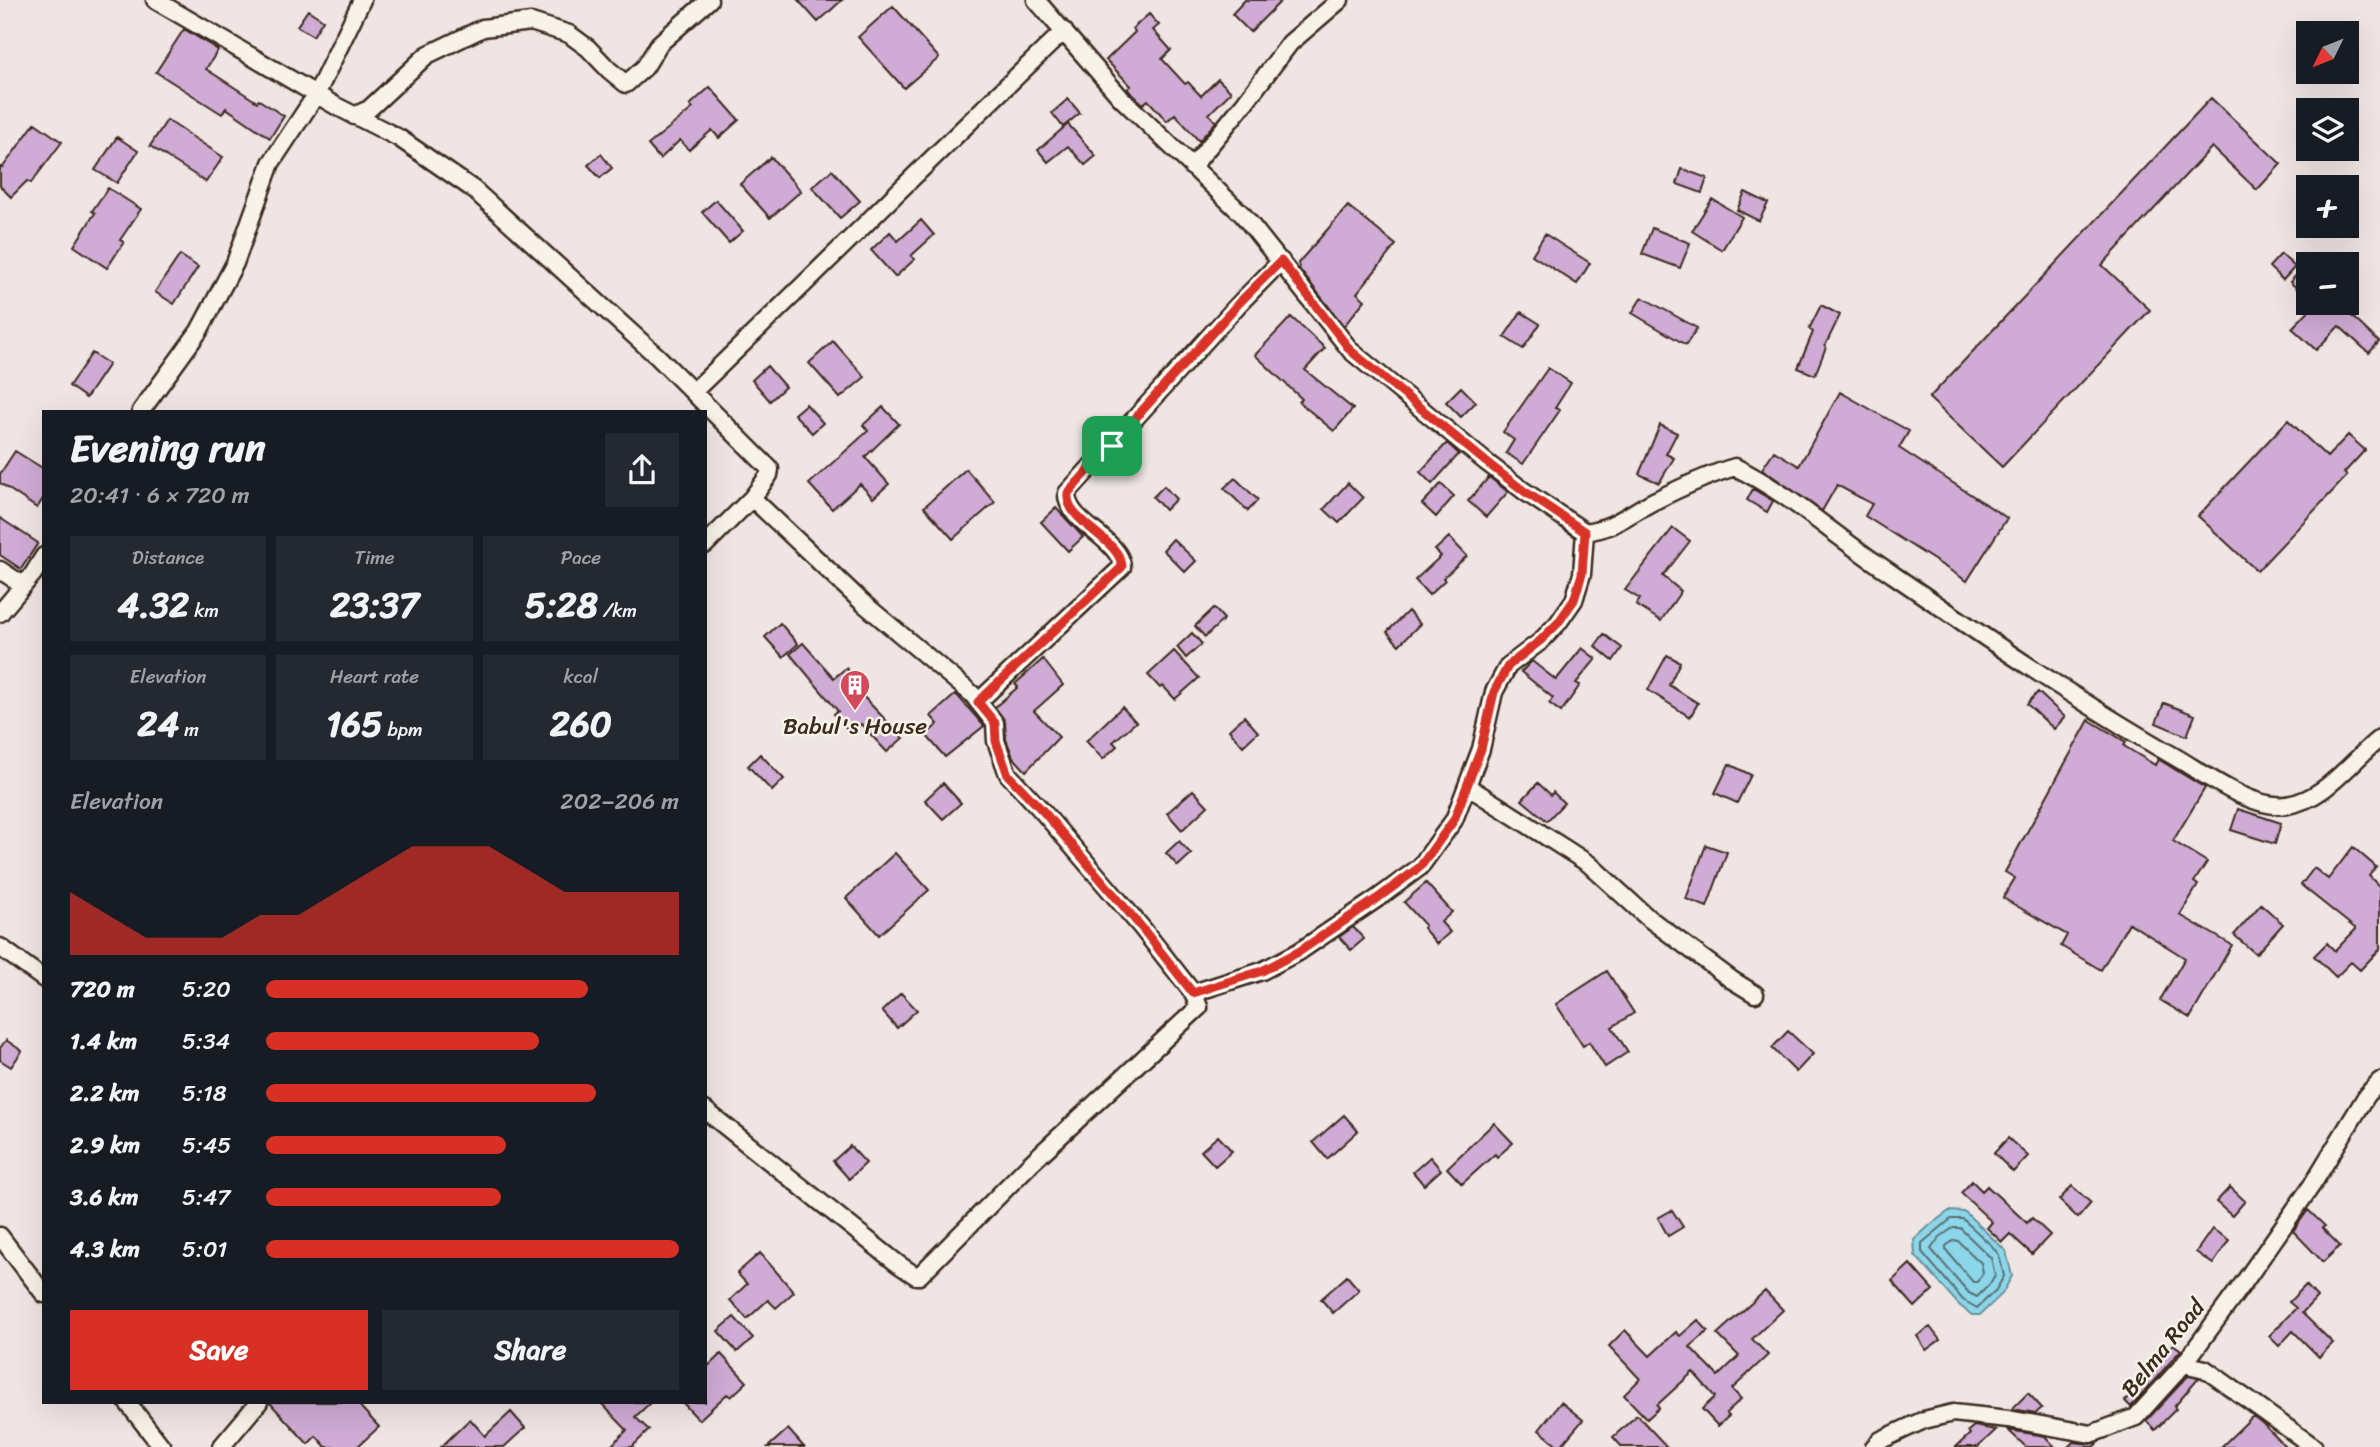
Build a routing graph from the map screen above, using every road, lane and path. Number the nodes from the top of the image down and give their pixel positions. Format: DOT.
graph roads {
  1 [pos="155,0"];
  2 [pos="362,0"];
  3 [pos="709,0"];
  4 [pos="1036,0"];
  5 [pos="1340,0"];
  6 [pos="1064,31"];
  7 [pos="316,95"];
  8 [pos="354,116"];
  9 [pos="1192,167"];
  10 [pos="1281,261"];
  11 [pos="693,392"];
  12 [pos="142,410"];
  13 [pos="752,498"];
  14 [pos="1585,532"];
  15 [pos="707,543"];
  16 [pos="42,562"];
  17 [pos="0,570"];
  18 [pos="23,585"];
  19 [pos="0,613"];
  20 [pos="978,702"];
  21 [pos="2380,738"];
  22 [pos="1467,786"];
  23 [pos="0,947"];
  24 [pos="42,978"];
  25 [pos="1193,993"];
  26 [pos="1755,994"];
  27 [pos="2380,1081"];
  28 [pos="707,1112"];
  29 [pos="0,1236"];
  30 [pos="42,1290"];
  31 [pos="2184,1364"];
  32 [pos="129,1404"];
  33 [pos="257,1404"];
  34 [pos="162,1447"];
  35 [pos="221,1447"];
  36 [pos="1874,1447"];
  37 [pos="2314,1447"];
  1 -- 7 [label="street"];
  2 -- 7 [label="street"];
  3 -- 8 [label="street"];
  4 -- 6 [label="street"];
  5 -- 9 [label="street"];
  6 -- 9 [label="street"];
  6 -- 11 [label="street"];
  7 -- 8 [label="street"];
  7 -- 12 [label="street"];
  8 -- 11 [label="street"];
  9 -- 10 [label="street"];
  10 -- 14 [label="street"];
  10 -- 20 [label="street"];
  11 -- 13 [label="street"];
  13 -- 15 [label="street"];
  13 -- 20 [label="street"];
  14 -- 21 [label="street"];
  14 -- 22 [label="street"];
  16 -- 18 [label="street"];
  17 -- 18 [label="street"];
  18 -- 19 [label="street"];
  20 -- 25 [label="street"];
  22 -- 25 [label="street"];
  22 -- 26 [label="street"];
  23 -- 24 [label="street"];
  25 -- 28 [label="street"];
  27 -- 31 [label="street, Belma Road"];
  29 -- 30 [label="street"];
  31 -- 36 [label="street, Belma Road"];
  31 -- 37 [label="street"];
  32 -- 34 [label="street"];
  33 -- 35 [label="street"];
}
